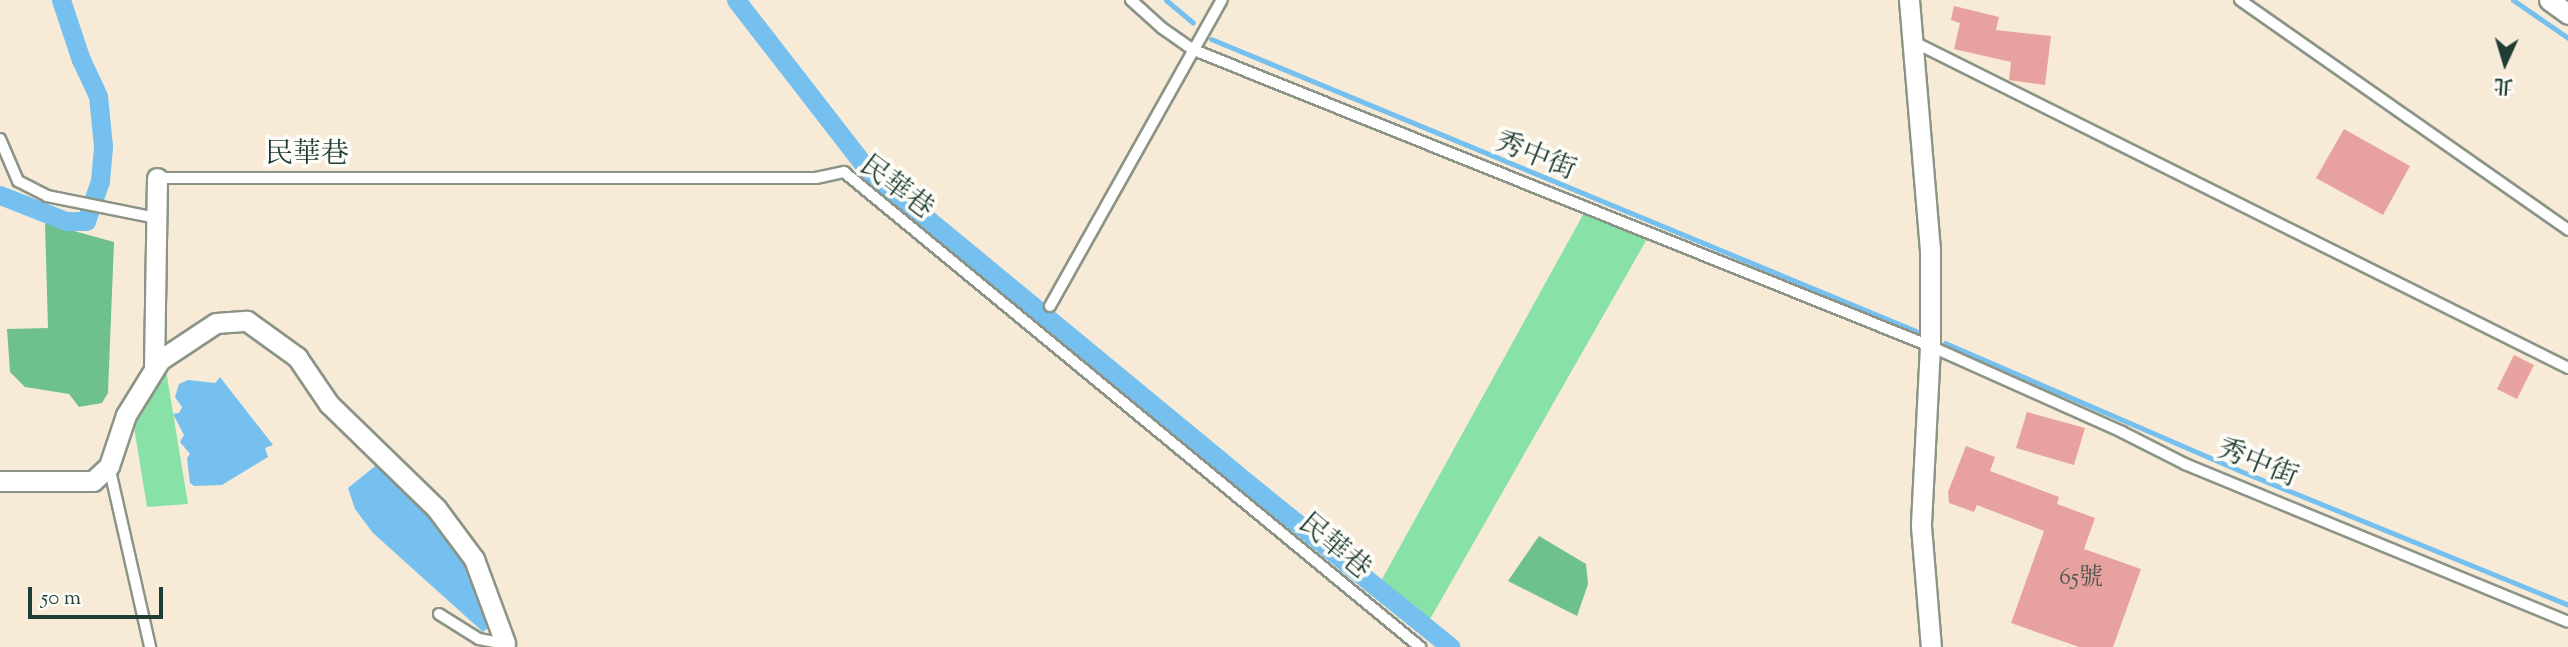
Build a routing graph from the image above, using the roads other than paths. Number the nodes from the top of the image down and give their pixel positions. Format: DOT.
graph roads {
  1 [pos="1131,0"];
  2 [pos="1222,0"];
  3 [pos="1909,0"];
  4 [pos="2240,0"];
  5 [pos="2549,0"];
  6 [pos="2568,14"];
  7 [pos="1912,41"];
  8 [pos="1194,50"];
  9 [pos="0,139"];
  10 [pos="157,178"];
  11 [pos="156,218"];
  12 [pos="2568,230"];
  13 [pos="1050,306"];
  14 [pos="1930,346"];
  15 [pos="2568,368"];
  16 [pos="154,369"];
  17 [pos="109,466"];
  18 [pos="0,481"];
  19 [pos="439,614"];
  20 [pos="2568,622"];
  21 [pos="506,645"];
  22 [pos="150,647"];
  23 [pos="1420,647"];
  24 [pos="1931,647"];
  1 -- 8 [label="lane, 秀中街"];
  2 -- 8 [label="lane"];
  3 -- 7 [label="street"];
  4 -- 12 [label="lane"];
  5 -- 6 [label="street"];
  7 -- 14 [label="street"];
  7 -- 15 [label="lane"];
  8 -- 13 [label="lane"];
  8 -- 14 [label="lane, 秀中街"];
  9 -- 11 [label="lane"];
  10 -- 11 [label="street"];
  10 -- 23 [label="lane, 民華巷"];
  11 -- 16 [label="street"];
  14 -- 20 [label="lane, 秀中街"];
  14 -- 24 [label="street"];
  16 -- 17 [label="street"];
  16 -- 21 [label="street"];
  17 -- 18 [label="street"];
  17 -- 22 [label="lane"];
  19 -- 21 [label="lane"];
}
